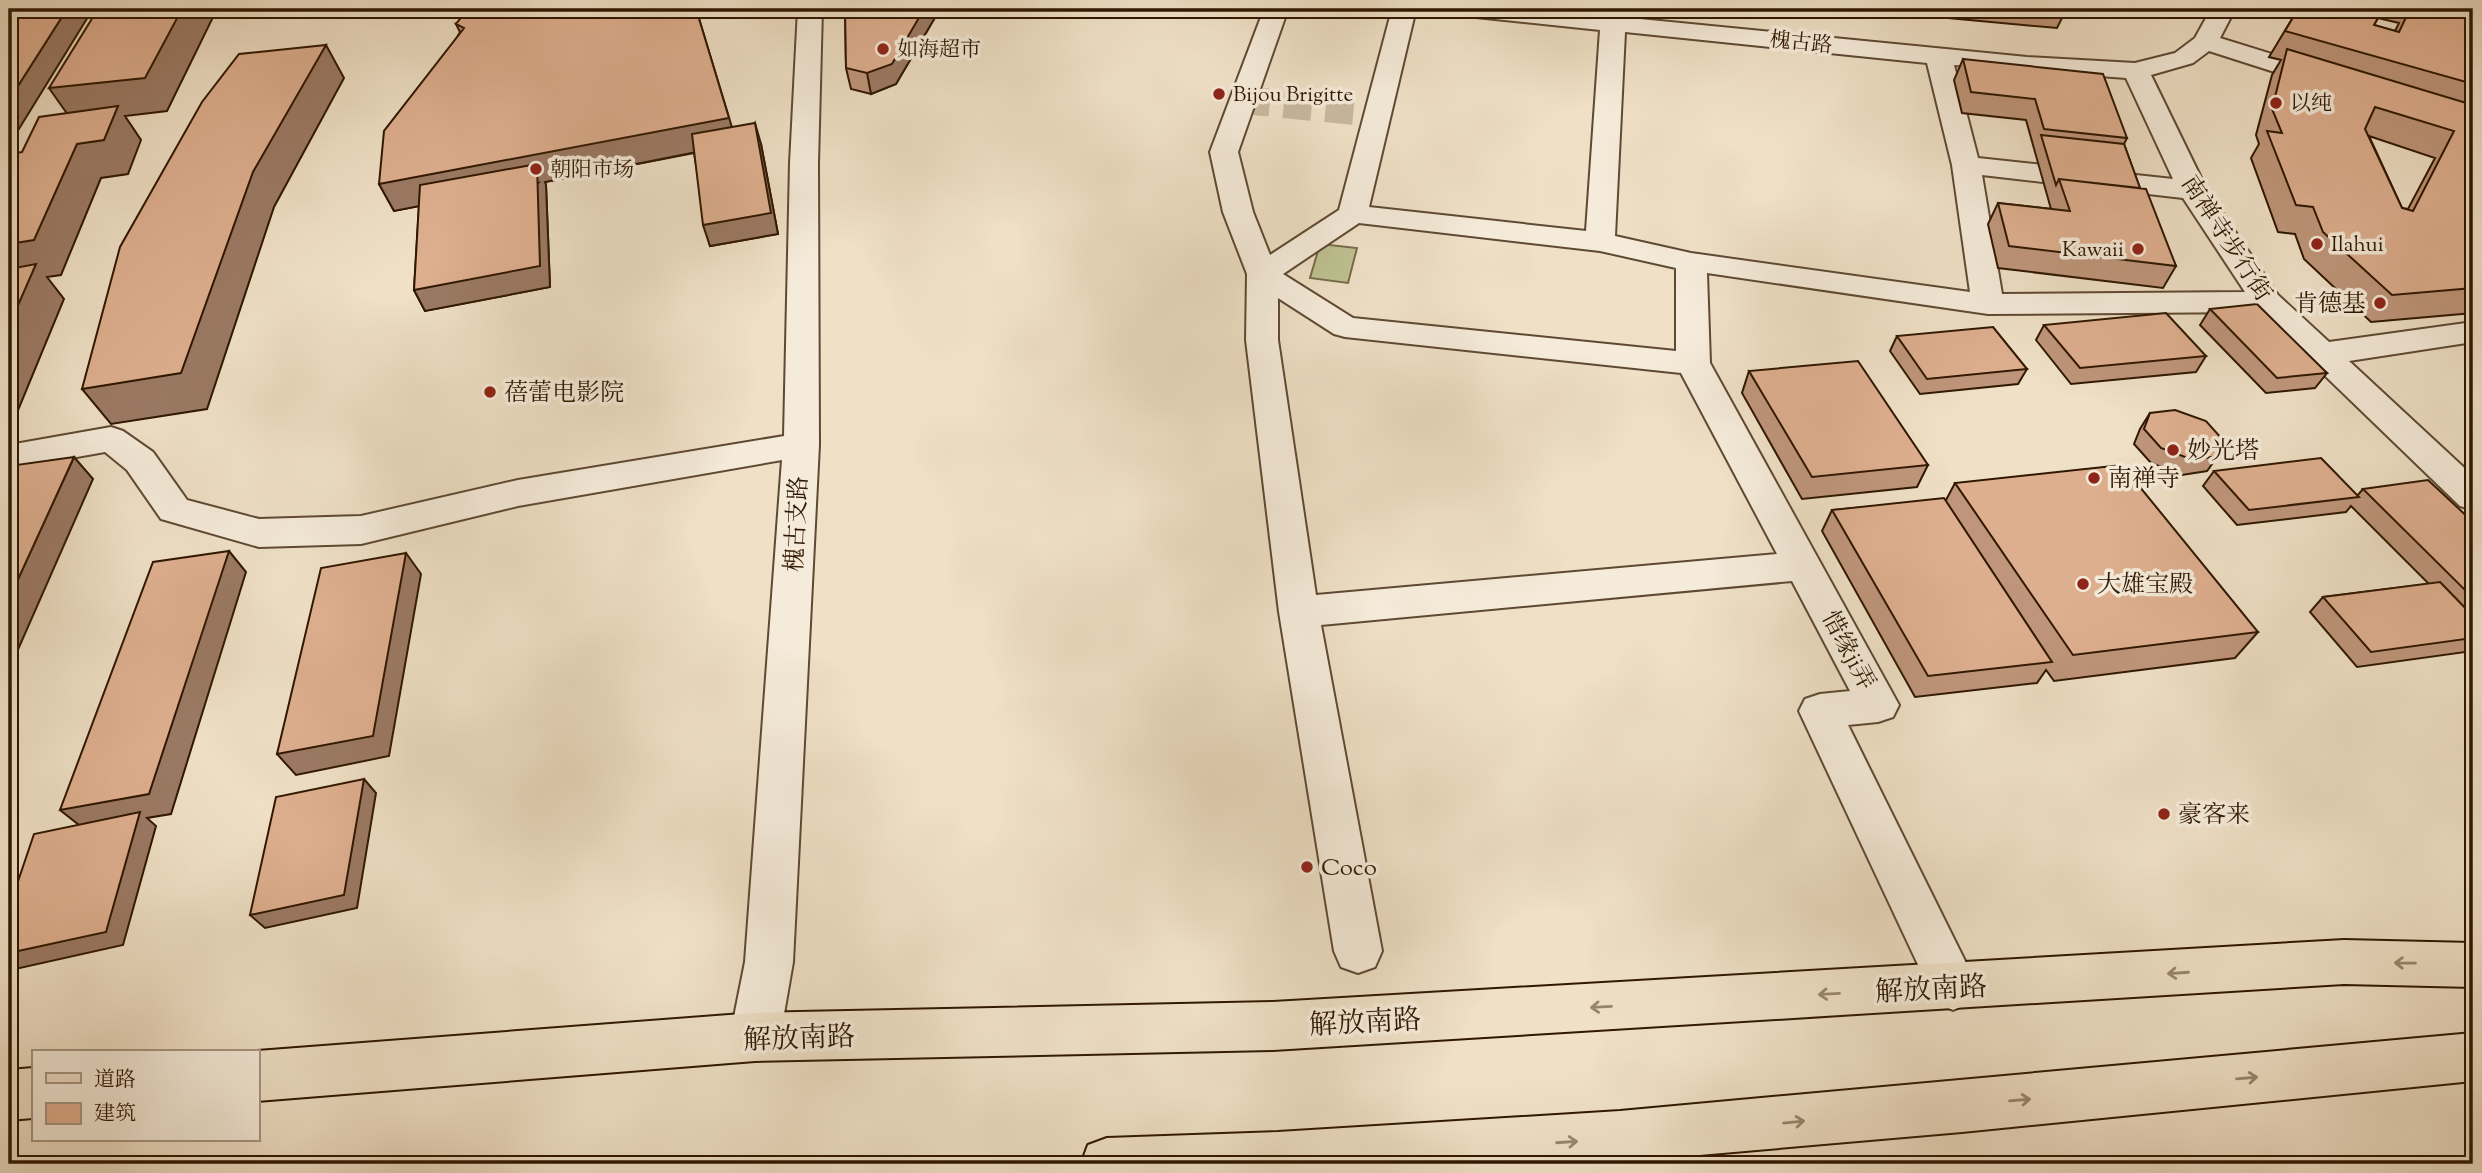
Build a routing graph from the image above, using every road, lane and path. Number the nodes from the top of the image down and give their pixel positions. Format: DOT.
graph roads {
  1 [pos="810,9"];
  2 [pos="1276,9"];
  3 [pos="1404,9"];
  4 [pos="1466,9"];
  5 [pos="2223,9"];
  6 [pos="1613,23"];
  7 [pos="2205,42"];
  8 [pos="1938,55"];
  9 [pos="2136,71"];
  10 [pos="2346,85"];
  11 [pos="1966,165"];
  12 [pos="2193,190"];
  13 [pos="1353,214"];
  14 [pos="1600,242"];
  15 [pos="1691,262"];
  16 [pos="1262,274"];
  17 [pos="2267,302"];
  18 [pos="1988,304"];
  19 [pos="2473,332"];
  20 [pos="2323,354"];
  21 [pos="1693,363"];
  22 [pos="801,444"];
  23 [pos="9,457"];
  24 [pos="2473,496"];
  25 [pos="1803,566"];
  26 [pos="1299,612"];
  27 [pos="1358,951"];
  28 [pos="2473,965"];
  29 [pos="1952,987"];
  30 [pos="755,1037"];
  31 [pos="2473,1057"];
  32 [pos="259,1076"];
  33 [pos="32,1093"];
  34 [pos="9,1095"];
  35 [pos="1328,1161"];
  36 [pos="1107,1164"];
  1 -- 22 [label="street, 槐古支路"];
  2 -- 16 [label="street"];
  3 -- 13 [label="street"];
  4 -- 6 [label="street, 槐古路"];
  5 -- 7 [label="street"];
  6 -- 8 [label="street, 槐古路"];
  6 -- 14 [label="street"];
  7 -- 9 [label="street, 槐古路"];
  7 -- 10 [label="street"];
  8 -- 9 [label="street, 槐古路"];
  8 -- 11 [label="street"];
  9 -- 12 [label="street, 南禅寺步行街"];
  11 -- 12 [label="street"];
  11 -- 18 [label="street"];
  12 -- 17 [label="street, 南禅寺步行街"];
  13 -- 14 [label="street"];
  13 -- 16 [label="street"];
  14 -- 15 [label="street"];
  15 -- 18 [label="street"];
  15 -- 21 [label="street, 惜缘ji弄"];
  16 -- 21 [label="street"];
  16 -- 26 [label="street"];
  17 -- 18 [label="street"];
  17 -- 20 [label="street, 南禅寺步行街"];
  19 -- 20 [label="street"];
  20 -- 24 [label="street, 南禅寺步行街"];
  21 -- 25 [label="street, 惜缘ji弄"];
  22 -- 23 [label="street"];
  22 -- 30 [label="street, 槐古支路"];
  25 -- 26 [label="street"];
  25 -- 29 [label="street, 惜缘ji弄"];
  26 -- 27 [label="street"];
  28 -- 29 [label="main road, 解放南路, one-way"];
  29 -- 30 [label="main road, 解放南路, one-way"];
  30 -- 32 [label="main road, 解放南路"];
  35 -- 31 [label="main road, one-way"];
  33 -- 34 [label="main road"];
  35 -- 36 [label="main road"];
}
